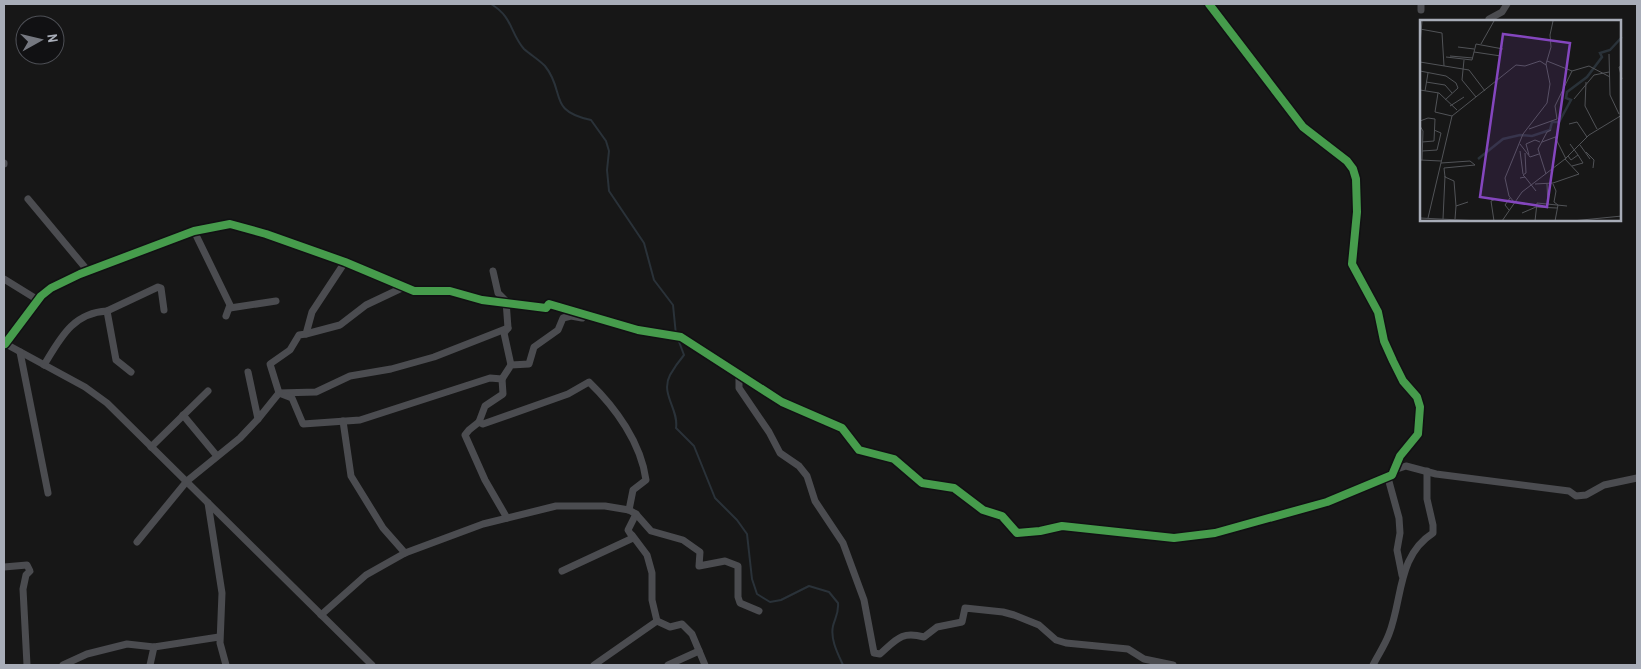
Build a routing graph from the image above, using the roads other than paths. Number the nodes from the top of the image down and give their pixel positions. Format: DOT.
graph roads {
  1 [pos="1209,4"];
  2 [pos="1507,4"];
  3 [pos="1489,19"];
  4 [pos="28,199"];
  5 [pos="194,231"];
  6 [pos="345,262"];
  7 [pos="88,271"];
  8 [pos="493,271"];
  9 [pos="4,279"];
  10 [pos="404,287"];
  11 [pos="38,300"];
  12 [pos="276,301"];
  13 [pos="506,301"];
  14 [pos="230,308"];
  15 [pos="164,310"];
  16 [pos="107,311"];
  17 [pos="226,316"];
  18 [pos="602,319"];
  19 [pos="508,328"];
  20 [pos="306,334"];
  21 [pos="4,344"];
  22 [pos="20,352"];
  23 [pos="44,365"];
  24 [pos="511,365"];
  25 [pos="131,372"];
  26 [pos="248,372"];
  27 [pos="739,374"];
  28 [pos="502,379"];
  29 [pos="208,390"];
  30 [pos="279,393"];
  31 [pos="183,415"];
  32 [pos="258,420"];
  33 [pos="343,421"];
  34 [pos="479,422"];
  35 [pos="151,447"];
  36 [pos="217,456"];
  37 [pos="1397,469"];
  38 [pos="1427,471"];
  39 [pos="1388,478"];
  40 [pos="1637,478"];
  41 [pos="187,481"];
  42 [pos="48,493"];
  43 [pos="208,503"];
  44 [pos="633,512"];
  45 [pos="507,518"];
  46 [pos="628,530"];
  47 [pos="138,542"];
  48 [pos="405,553"];
  49 [pos="4,567"];
  50 [pos="562,572"];
  51 [pos="1403,576"];
  52 [pos="758,611"];
  53 [pos="321,615"];
  54 [pos="657,621"];
  55 [pos="219,637"];
  56 [pos="154,647"];
  57 [pos="699,651"];
  58 [pos="27,665"];
  59 [pos="63,665"];
  60 [pos="150,665"];
  61 [pos="226,665"];
  62 [pos="372,665"];
  63 [pos="594,665"];
  64 [pos="668,665"];
  65 [pos="705,665"];
  66 [pos="1173,665"];
  67 [pos="1373,665"];
  1 -- 37 [label="street"];
  2 -- 3 [label="street"];
  4 -- 7 [label="street"];
  5 -- 6 [label="street"];
  5 -- 7 [label="street"];
  5 -- 14 [label="street"];
  6 -- 10 [label="street"];
  6 -- 20 [label="street"];
  7 -- 11 [label="street"];
  8 -- 13 [label="street"];
  9 -- 11 [label="street"];
  10 -- 13 [label="street"];
  10 -- 20 [label="street"];
  11 -- 21 [label="street"];
  12 -- 14 [label="street"];
  13 -- 18 [label="street"];
  13 -- 19 [label="street"];
  14 -- 17 [label="street"];
  15 -- 16 [label="street"];
  16 -- 23 [label="street"];
  16 -- 25 [label="street"];
  18 -- 24 [label="street"];
  18 -- 27 [label="street"];
  19 -- 24 [label="street"];
  19 -- 30 [label="street"];
  20 -- 30 [label="street"];
  21 -- 22 [label="street"];
  22 -- 23 [label="street"];
  22 -- 42 [label="street"];
  23 -- 35 [label="street"];
  24 -- 28 [label="street"];
  26 -- 32 [label="street"];
  27 -- 39 [label="street"];
  27 -- 66 [label="street"];
  28 -- 33 [label="street"];
  28 -- 34 [label="street"];
  29 -- 31 [label="street"];
  30 -- 32 [label="street"];
  30 -- 33 [label="street"];
  31 -- 35 [label="street"];
  31 -- 36 [label="street"];
  32 -- 36 [label="street"];
  33 -- 48 [label="street"];
  34 -- 44 [label="street"];
  34 -- 45 [label="street"];
  35 -- 41 [label="street"];
  36 -- 41 [label="street"];
  37 -- 38 [label="street"];
  37 -- 39 [label="street"];
  38 -- 40 [label="street"];
  38 -- 51 [label="street"];
  39 -- 51 [label="street"];
  41 -- 43 [label="street"];
  41 -- 47 [label="street"];
  43 -- 53 [label="street"];
  43 -- 55 [label="street"];
  44 -- 45 [label="street"];
  44 -- 46 [label="street"];
  44 -- 52 [label="street"];
  45 -- 48 [label="street"];
  46 -- 50 [label="street"];
  46 -- 54 [label="street"];
  48 -- 53 [label="street"];
  49 -- 58 [label="street"];
  51 -- 67 [label="street"];
  53 -- 62 [label="street"];
  54 -- 57 [label="street"];
  54 -- 63 [label="street"];
  55 -- 56 [label="street"];
  55 -- 61 [label="street"];
  56 -- 59 [label="street"];
  56 -- 60 [label="street"];
  57 -- 64 [label="street"];
  57 -- 65 [label="street"];
}
